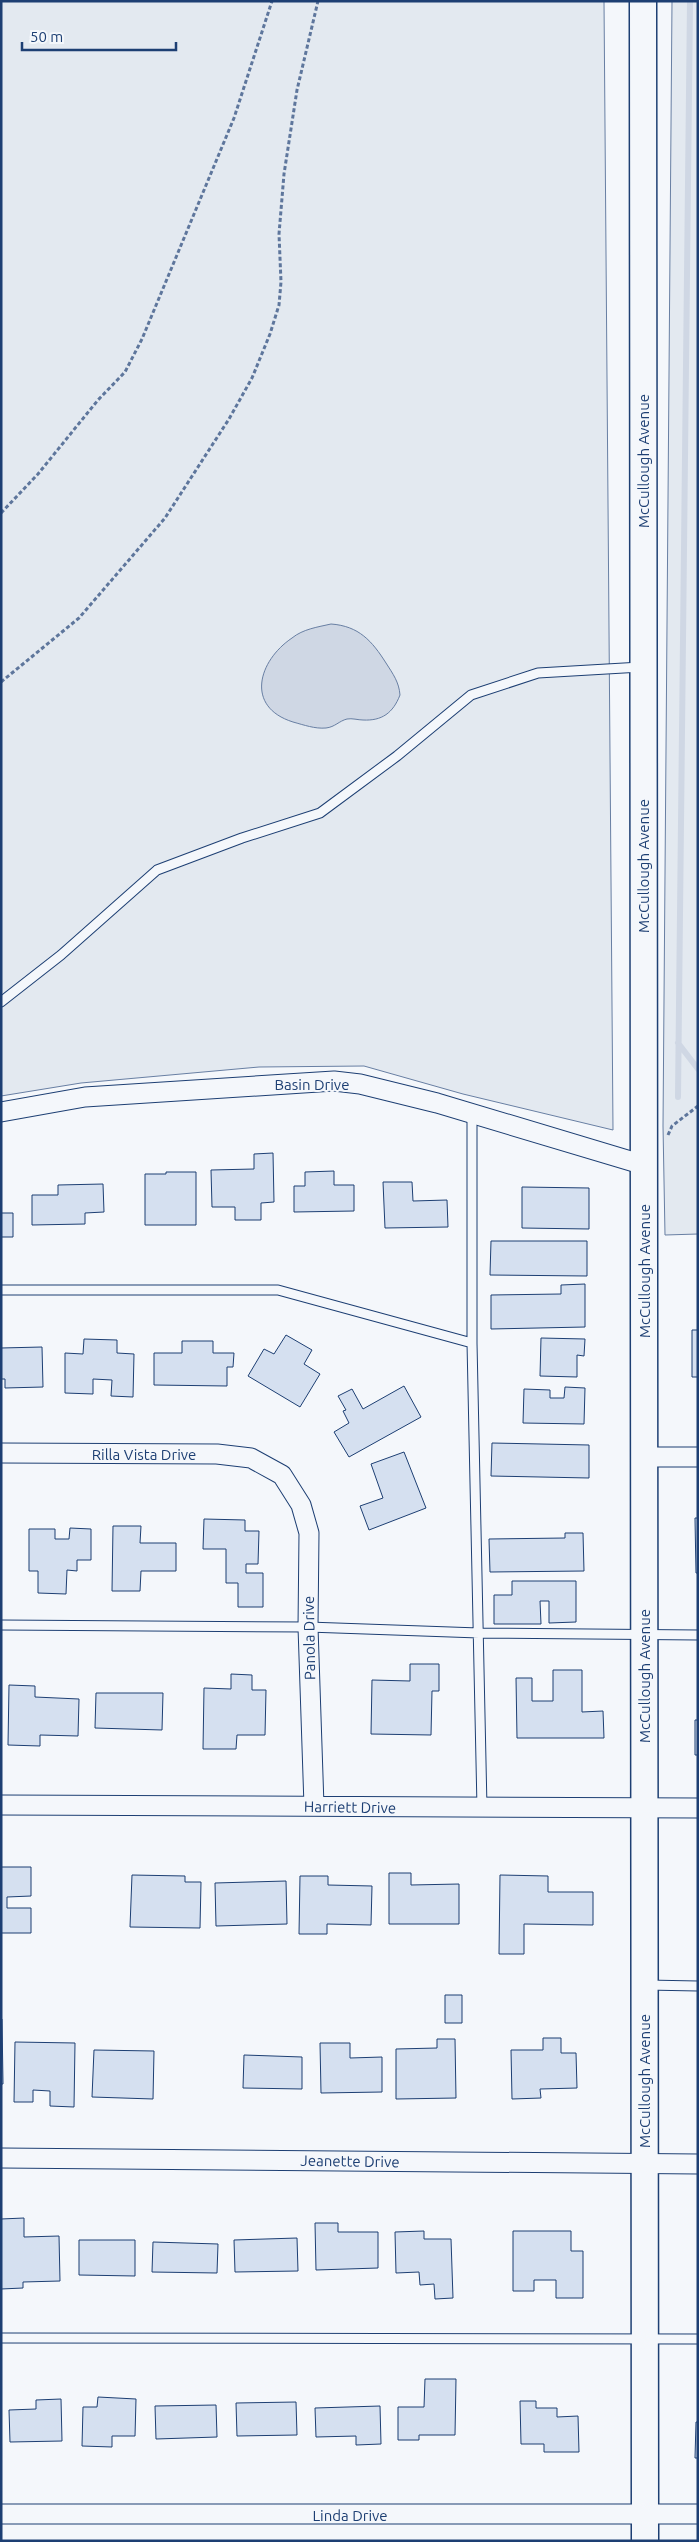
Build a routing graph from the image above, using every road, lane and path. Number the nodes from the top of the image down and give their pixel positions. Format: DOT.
graph roads {
  1 [pos="272,1"];
  2 [pos="318,1"];
  3 [pos="643,1"];
  4 [pos="1,513"];
  5 [pos="643,667"];
  6 [pos="1,682"];
  7 [pos="1,1002"];
  8 [pos="698,1106"];
  9 [pos="1,1112"];
  10 [pos="472,1116"];
  11 [pos="666,1140"];
  12 [pos="644,1165"];
  13 [pos="1,1290"];
  14 [pos="472,1343"];
  15 [pos="1,1454"];
  16 [pos="644,1457"];
  17 [pos="698,1457"];
  18 [pos="282,1475"];
  19 [pos="1,1625"];
  20 [pos="308,1627"];
  21 [pos="479,1633"];
  22 [pos="644,1634"];
  23 [pos="698,1636"];
  24 [pos="1,1805"];
  25 [pos="314,1806"];
  26 [pos="644,1807"];
  27 [pos="482,1808"];
  28 [pos="698,1808"];
  29 [pos="644,1985"];
  30 [pos="698,1986"];
  31 [pos="1,2158"];
  32 [pos="644,2164"];
  33 [pos="698,2164"];
  34 [pos="1,2338"];
  35 [pos="644,2339"];
  36 [pos="698,2339"];
  37 [pos="1,2514"];
  38 [pos="698,2514"];
  39 [pos="644,2515"];
  40 [pos="644,2541"];
  1 -- 4 [label="path"];
  2 -- 6 [label="path"];
  3 -- 5 [label="main road, McCullough Avenue"];
  5 -- 7 [label="lane"];
  5 -- 12 [label="main road, McCullough Avenue"];
  8 -- 11 [label="path"];
  9 -- 10 [label="street, Basin Drive"];
  10 -- 12 [label="street, Basin Drive"];
  10 -- 14 [label="lane"];
  12 -- 16 [label="main road, McCullough Avenue"];
  13 -- 14 [label="lane"];
  14 -- 21 [label="lane"];
  15 -- 18 [label="street, Rilla Vista Drive"];
  16 -- 17 [label="street"];
  16 -- 22 [label="main road, McCullough Avenue"];
  18 -- 20 [label="street, Panola Drive"];
  19 -- 20 [label="lane"];
  20 -- 21 [label="lane"];
  20 -- 25 [label="street, Panola Drive"];
  21 -- 22 [label="lane"];
  21 -- 27 [label="lane"];
  22 -- 23 [label="lane"];
  22 -- 26 [label="main road, McCullough Avenue"];
  24 -- 25 [label="street, Harriett Drive"];
  25 -- 27 [label="street, Harriett Drive"];
  26 -- 27 [label="street, Harriett Drive"];
  26 -- 28 [label="street, Harriett Drive"];
  26 -- 29 [label="main road, McCullough Avenue"];
  29 -- 30 [label="lane"];
  29 -- 32 [label="main road, McCullough Avenue"];
  31 -- 32 [label="street, Jeanette Drive"];
  32 -- 33 [label="street, Jeanette Drive"];
  32 -- 35 [label="main road, McCullough Avenue"];
  34 -- 35 [label="lane"];
  35 -- 36 [label="lane"];
  35 -- 39 [label="main road, McCullough Avenue"];
  37 -- 39 [label="street, Linda Drive"];
  38 -- 39 [label="street, Linda Drive"];
  39 -- 40 [label="main road, McCullough Avenue"];
}
